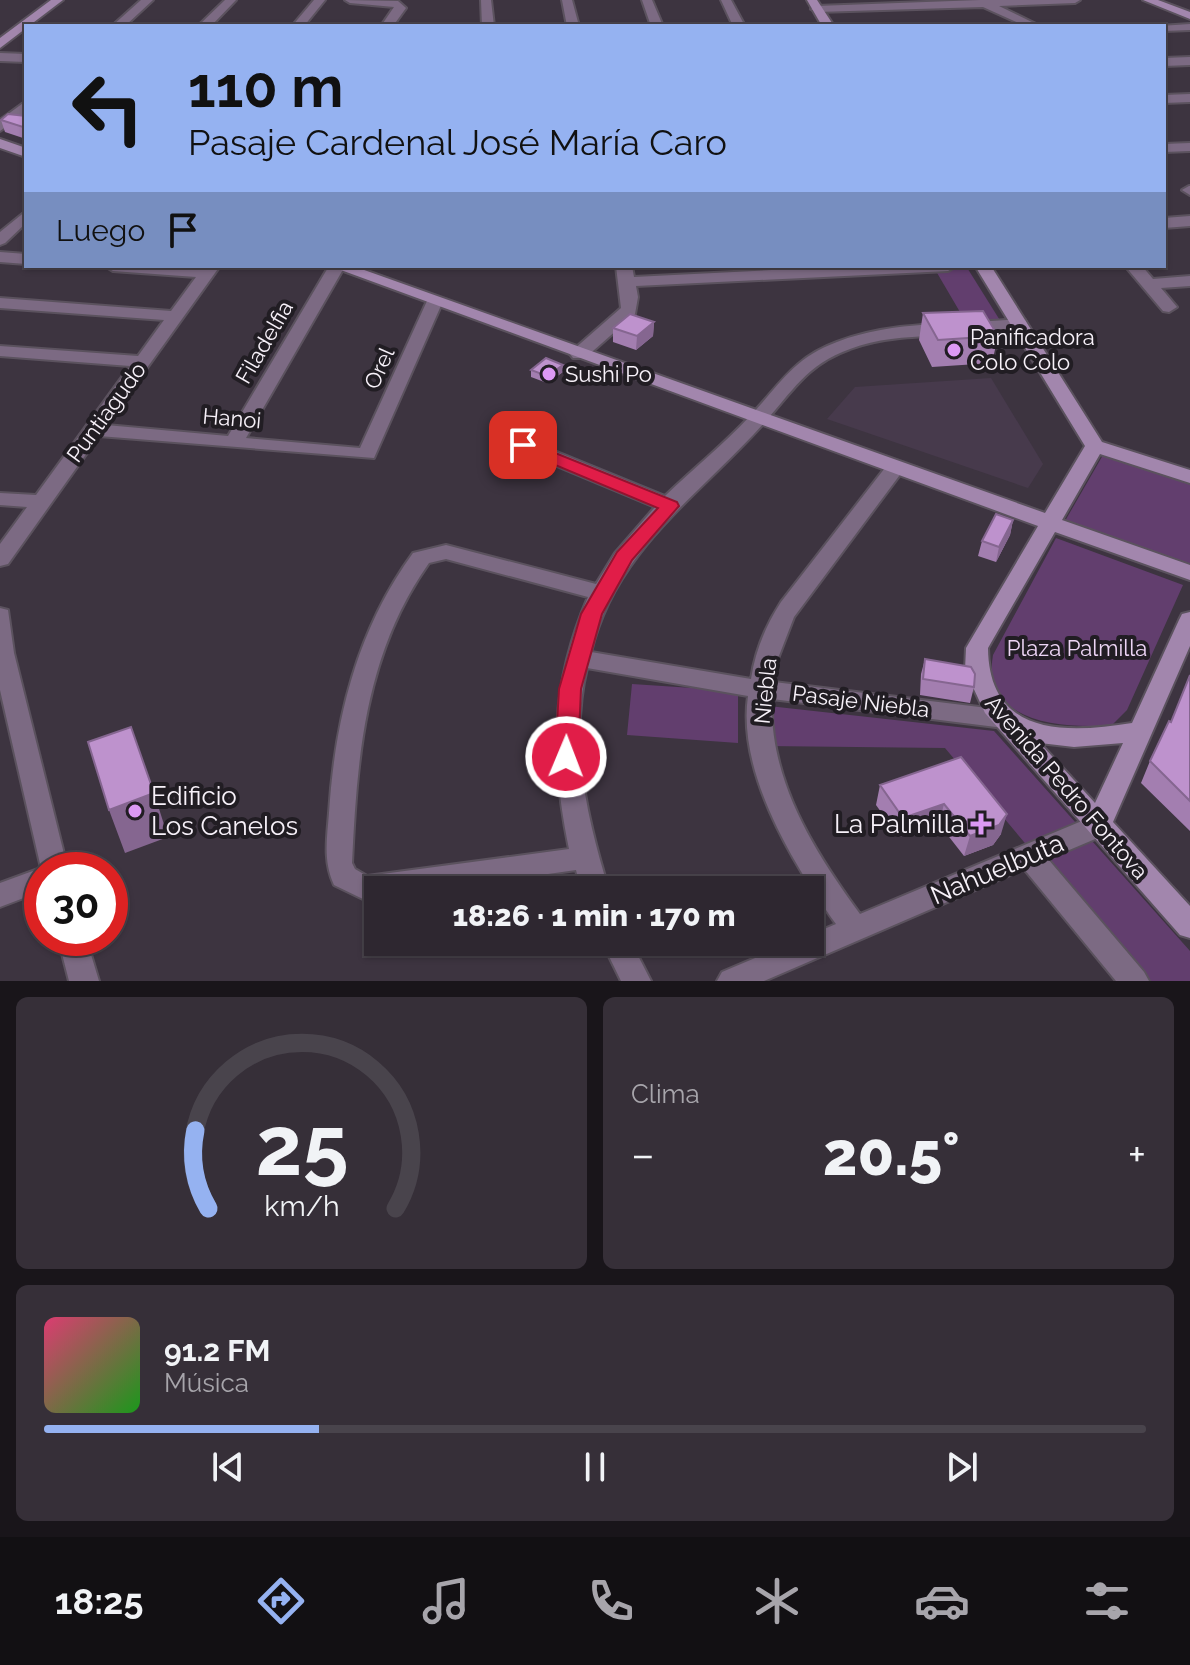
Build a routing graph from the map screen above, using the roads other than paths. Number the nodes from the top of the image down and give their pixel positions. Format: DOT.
graph roads {
  1 [pos="58,0"];
  2 [pos="148,0"];
  3 [pos="231,0"];
  4 [pos="320,0"];
  5 [pos="350,0"];
  6 [pos="486,0"];
  7 [pos="567,0"];
  8 [pos="647,0"];
  9 [pos="726,0"];
  10 [pos="1075,0"];
  11 [pos="1148,0"];
  12 [pos="983,2"];
  13 [pos="815,4"];
  14 [pos="1190,16"];
  15 [pos="26,24"];
  16 [pos="120,24"];
  17 [pos="206,24"];
  18 [pos="300,24"];
  19 [pos="388,24"];
  20 [pos="488,24"];
  21 [pos="573,24"];
  22 [pos="656,24"];
  23 [pos="738,24"];
  24 [pos="827,24"];
  25 [pos="1030,24"];
  26 [pos="24,26"];
  27 [pos="1190,27"];
  28 [pos="1166,28"];
  29 [pos="0,44"];
  30 [pos="0,57"];
  31 [pos="24,58"];
  32 [pos="1190,61"];
  33 [pos="1166,62"];
  34 [pos="1190,98"];
  35 [pos="1166,99"];
  36 [pos="24,107"];
  37 [pos="0,127"];
  38 [pos="0,143"];
  39 [pos="1190,147"];
  40 [pos="1166,148"];
  41 [pos="24,152"];
  42 [pos="24,217"];
  43 [pos="1190,221"];
  44 [pos="1166,223"];
  45 [pos="3,233"];
  46 [pos="0,257"];
  47 [pos="24,259"];
  48 [pos="162,268"];
  49 [pos="336,268"];
  50 [pos="343,268"];
  51 [pos="867,268"];
  52 [pos="984,268"];
  53 [pos="1135,268"];
  54 [pos="210,270"];
  55 [pos="625,274"];
  56 [pos="1190,281"];
  57 [pos="1149,284"];
  58 [pos="435,301"];
  59 [pos="0,303"];
  60 [pos="1169,307"];
  61 [pos="176,316"];
  62 [pos="1019,324"];
  63 [pos="6,351"];
  64 [pos="579,354"];
  65 [pos="143,362"];
  66 [pos="0,366"];
  67 [pos="758,419"];
  68 [pos="94,430"];
  69 [pos="234,442"];
  70 [pos="523,445"];
  71 [pos="1095,446"];
  72 [pos="367,454"];
  73 [pos="895,468"];
  74 [pos="1190,477"];
  75 [pos="0,499"];
  76 [pos="41,502"];
  77 [pos="670,506"];
  78 [pos="1048,524"];
  79 [pos="0,559"];
  80 [pos="1190,573"];
  81 [pos="601,593"];
  82 [pos="0,616"];
  83 [pos="1190,620"];
  84 [pos="2,654"];
  85 [pos="577,658"];
  86 [pos="761,689"];
  87 [pos="1004,719"];
  88 [pos="1140,731"];
  89 [pos="1098,826"];
  90 [pos="51,852"];
  91 [pos="1028,855"];
  92 [pos="584,858"];
  93 [pos="590,876"];
  94 [pos="24,886"];
  95 [pos="0,895"];
  96 [pos="1190,926"];
  97 [pos="855,929"];
  98 [pos="77,956"];
  99 [pos="623,956"];
  100 [pos="84,981"];
  101 [pos="636,981"];
  102 [pos="732,981"];
  103 [pos="1134,981"];
  1 -- 15 [label="main road"];
  2 -- 16 [label="street"];
  3 -- 17 [label="street"];
  4 -- 18 [label="street"];
  5 -- 19 [label="street"];
  6 -- 20 [label="street"];
  7 -- 21 [label="street"];
  8 -- 22 [label="street"];
  9 -- 23 [label="street"];
  10 -- 12 [label="street"];
  11 -- 14 [label="main road"];
  12 -- 13 [label="street"];
  12 -- 25 [label="street"];
  13 -- 24 [label="main road"];
  26 -- 29 [label="main road"];
  27 -- 28 [label="street"];
  30 -- 31 [label="street"];
  32 -- 33 [label="street"];
  34 -- 35 [label="street"];
  36 -- 37 [label="street"];
  38 -- 41 [label="main road"];
  39 -- 40 [label="street"];
  42 -- 45 [label="street"];
  43 -- 44 [label="street"];
  46 -- 47 [label="street"];
  48 -- 54 [label="street"];
  49 -- 69 [label="street, Filadelfia"];
  50 -- 58 [label="main road"];
  51 -- 55 [label="street"];
  52 -- 62 [label="main road"];
  53 -- 57 [label="street"];
  54 -- 61 [label="street, Puntiagudo"];
  55 -- 64 [label="street"];
  56 -- 57 [label="street"];
  57 -- 60 [label="street"];
  58 -- 64 [label="main road"];
  58 -- 72 [label="street, Orel"];
  59 -- 61 [label="street"];
  61 -- 65 [label="street, Puntiagudo"];
  62 -- 67 [label="street"];
  62 -- 71 [label="main road"];
  63 -- 65 [label="street"];
  63 -- 66 [label="street"];
  64 -- 67 [label="main road"];
  65 -- 68 [label="street, Puntiagudo"];
  67 -- 73 [label="main road"];
  67 -- 77 [label="street"];
  68 -- 69 [label="street, Hanoi"];
  68 -- 76 [label="street, Puntiagudo"];
  69 -- 72 [label="street, Hanoi"];
  70 -- 77 [label="street"];
  71 -- 74 [label="main road"];
  71 -- 78 [label="main road, Avenida Pedro Fontova"];
  73 -- 78 [label="main road"];
  73 -- 86 [label="street, Niebla"];
  75 -- 76 [label="street"];
  76 -- 79 [label="street, Puntiagudo"];
  77 -- 81 [label="street"];
  78 -- 80 [label="main road"];
  78 -- 87 [label="main road, Avenida Pedro Fontova"];
  81 -- 85 [label="street"];
  81 -- 92 [label="street"];
  82 -- 84 [label="street"];
  83 -- 88 [label="main road"];
  84 -- 90 [label="street"];
  85 -- 86 [label="street, Pasaje Niebla"];
  85 -- 92 [label="street"];
  86 -- 87 [label="street, Pasaje Niebla"];
  86 -- 97 [label="street, Niebla"];
  87 -- 88 [label="main road"];
  87 -- 89 [label="main road, Avenida Pedro Fontova"];
  88 -- 89 [label="main road"];
  89 -- 91 [label="street, Nahuelbuta"];
  89 -- 96 [label="main road, Avenida Pedro Fontova"];
  91 -- 97 [label="street, Nahuelbuta"];
  91 -- 103 [label="street"];
  92 -- 93 [label="street"];
  94 -- 95 [label="street"];
  97 -- 102 [label="street, Nahuelbuta"];
  98 -- 100 [label="street"];
  99 -- 101 [label="street"];
}
